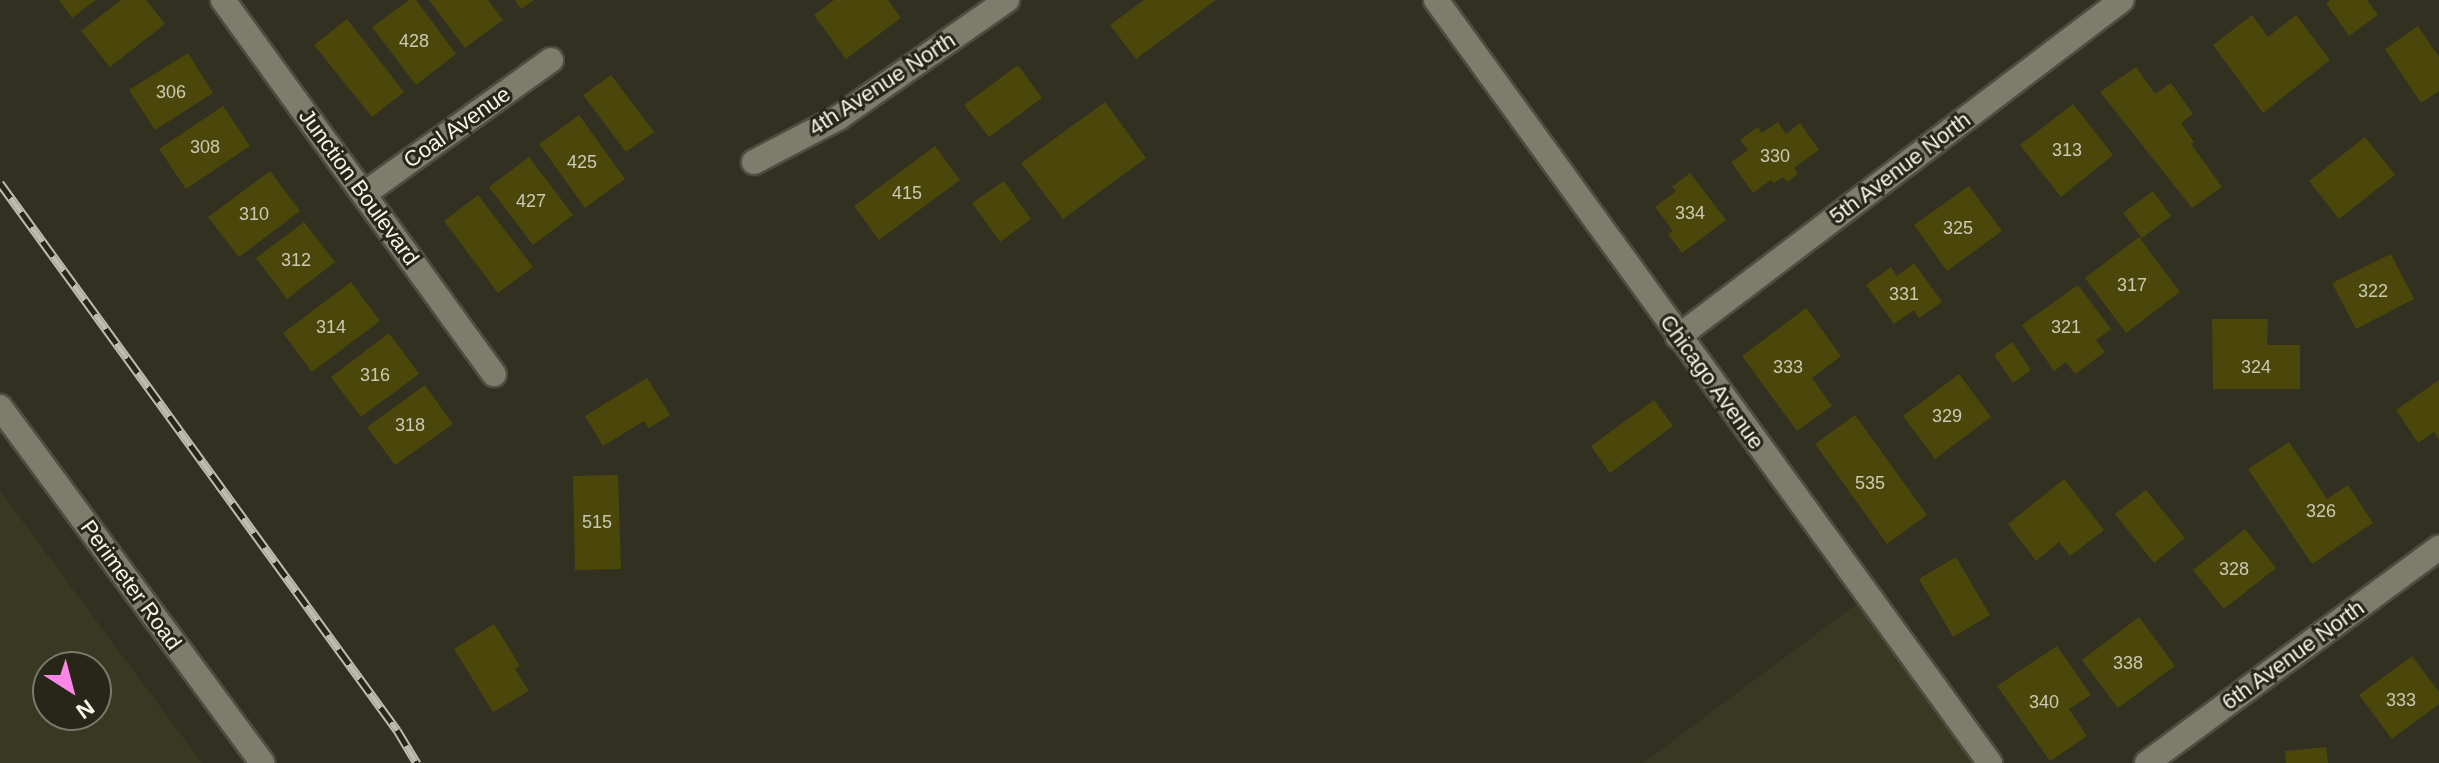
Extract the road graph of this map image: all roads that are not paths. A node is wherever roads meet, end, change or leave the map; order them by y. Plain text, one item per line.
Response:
1 (223, 0) edge
2 (1007, 0) edge
3 (1436, 0) edge
4 (2122, 0) edge
5 (551, 60) dead end
6 (754, 162) dead end
7 (364, 194) junction
8 (1678, 337) junction
9 (494, 374) dead end
10 (0, 407) edge
11 (2439, 548) edge
12 (262, 763) edge
13 (1990, 763) edge
14 (2147, 763) edge

1 - 7 street, Junction Boulevard
2 - 6 street, 4th Avenue North
3 - 8 street, Chicago Avenue
4 - 8 street, 5th Avenue North
5 - 7 street, Coal Avenue
7 - 9 street, Junction Boulevard
8 - 13 street, Chicago Avenue
10 - 12 street, Perimeter Road
11 - 14 street, 6th Avenue North

